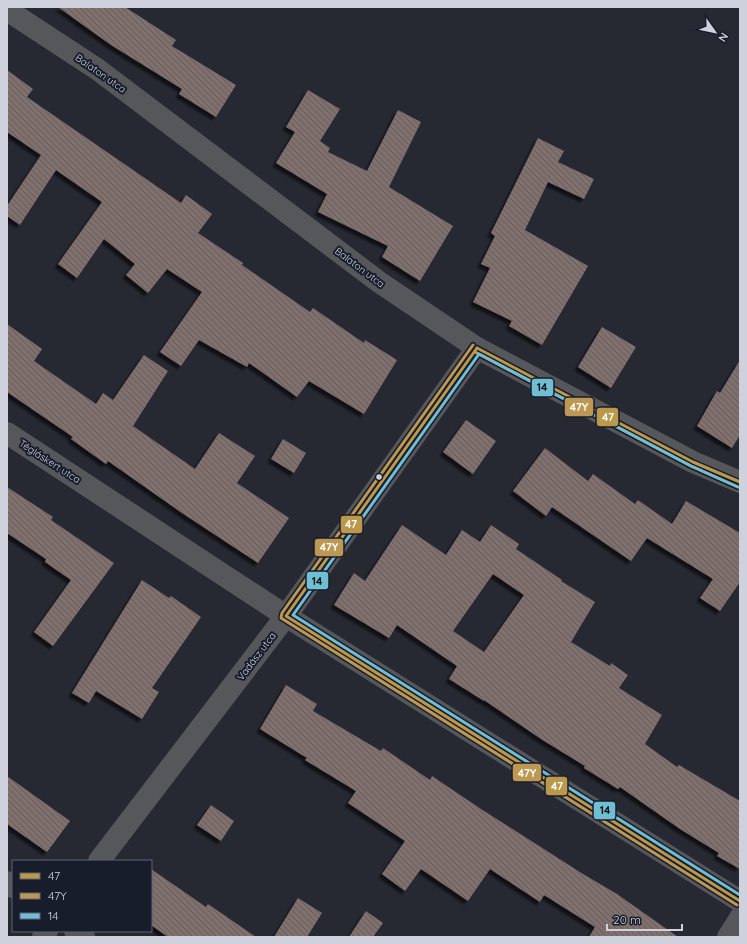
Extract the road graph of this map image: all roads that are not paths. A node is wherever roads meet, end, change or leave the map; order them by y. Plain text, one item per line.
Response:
1 (7, 10) edge
2 (477, 348) junction
3 (7, 433) edge
4 (740, 482) edge
5 (286, 616) junction
6 (100, 860) edge
7 (740, 901) edge
8 (740, 918) edge
9 (728, 937) edge

1 - 2 street, Balaton utca
2 - 4 street, Balaton utca
2 - 5 street, Vadász utca
3 - 5 street, Tégláskert utca
5 - 6 street, Vadász utca
5 - 7 street, Tégláskert utca
8 - 9 street

